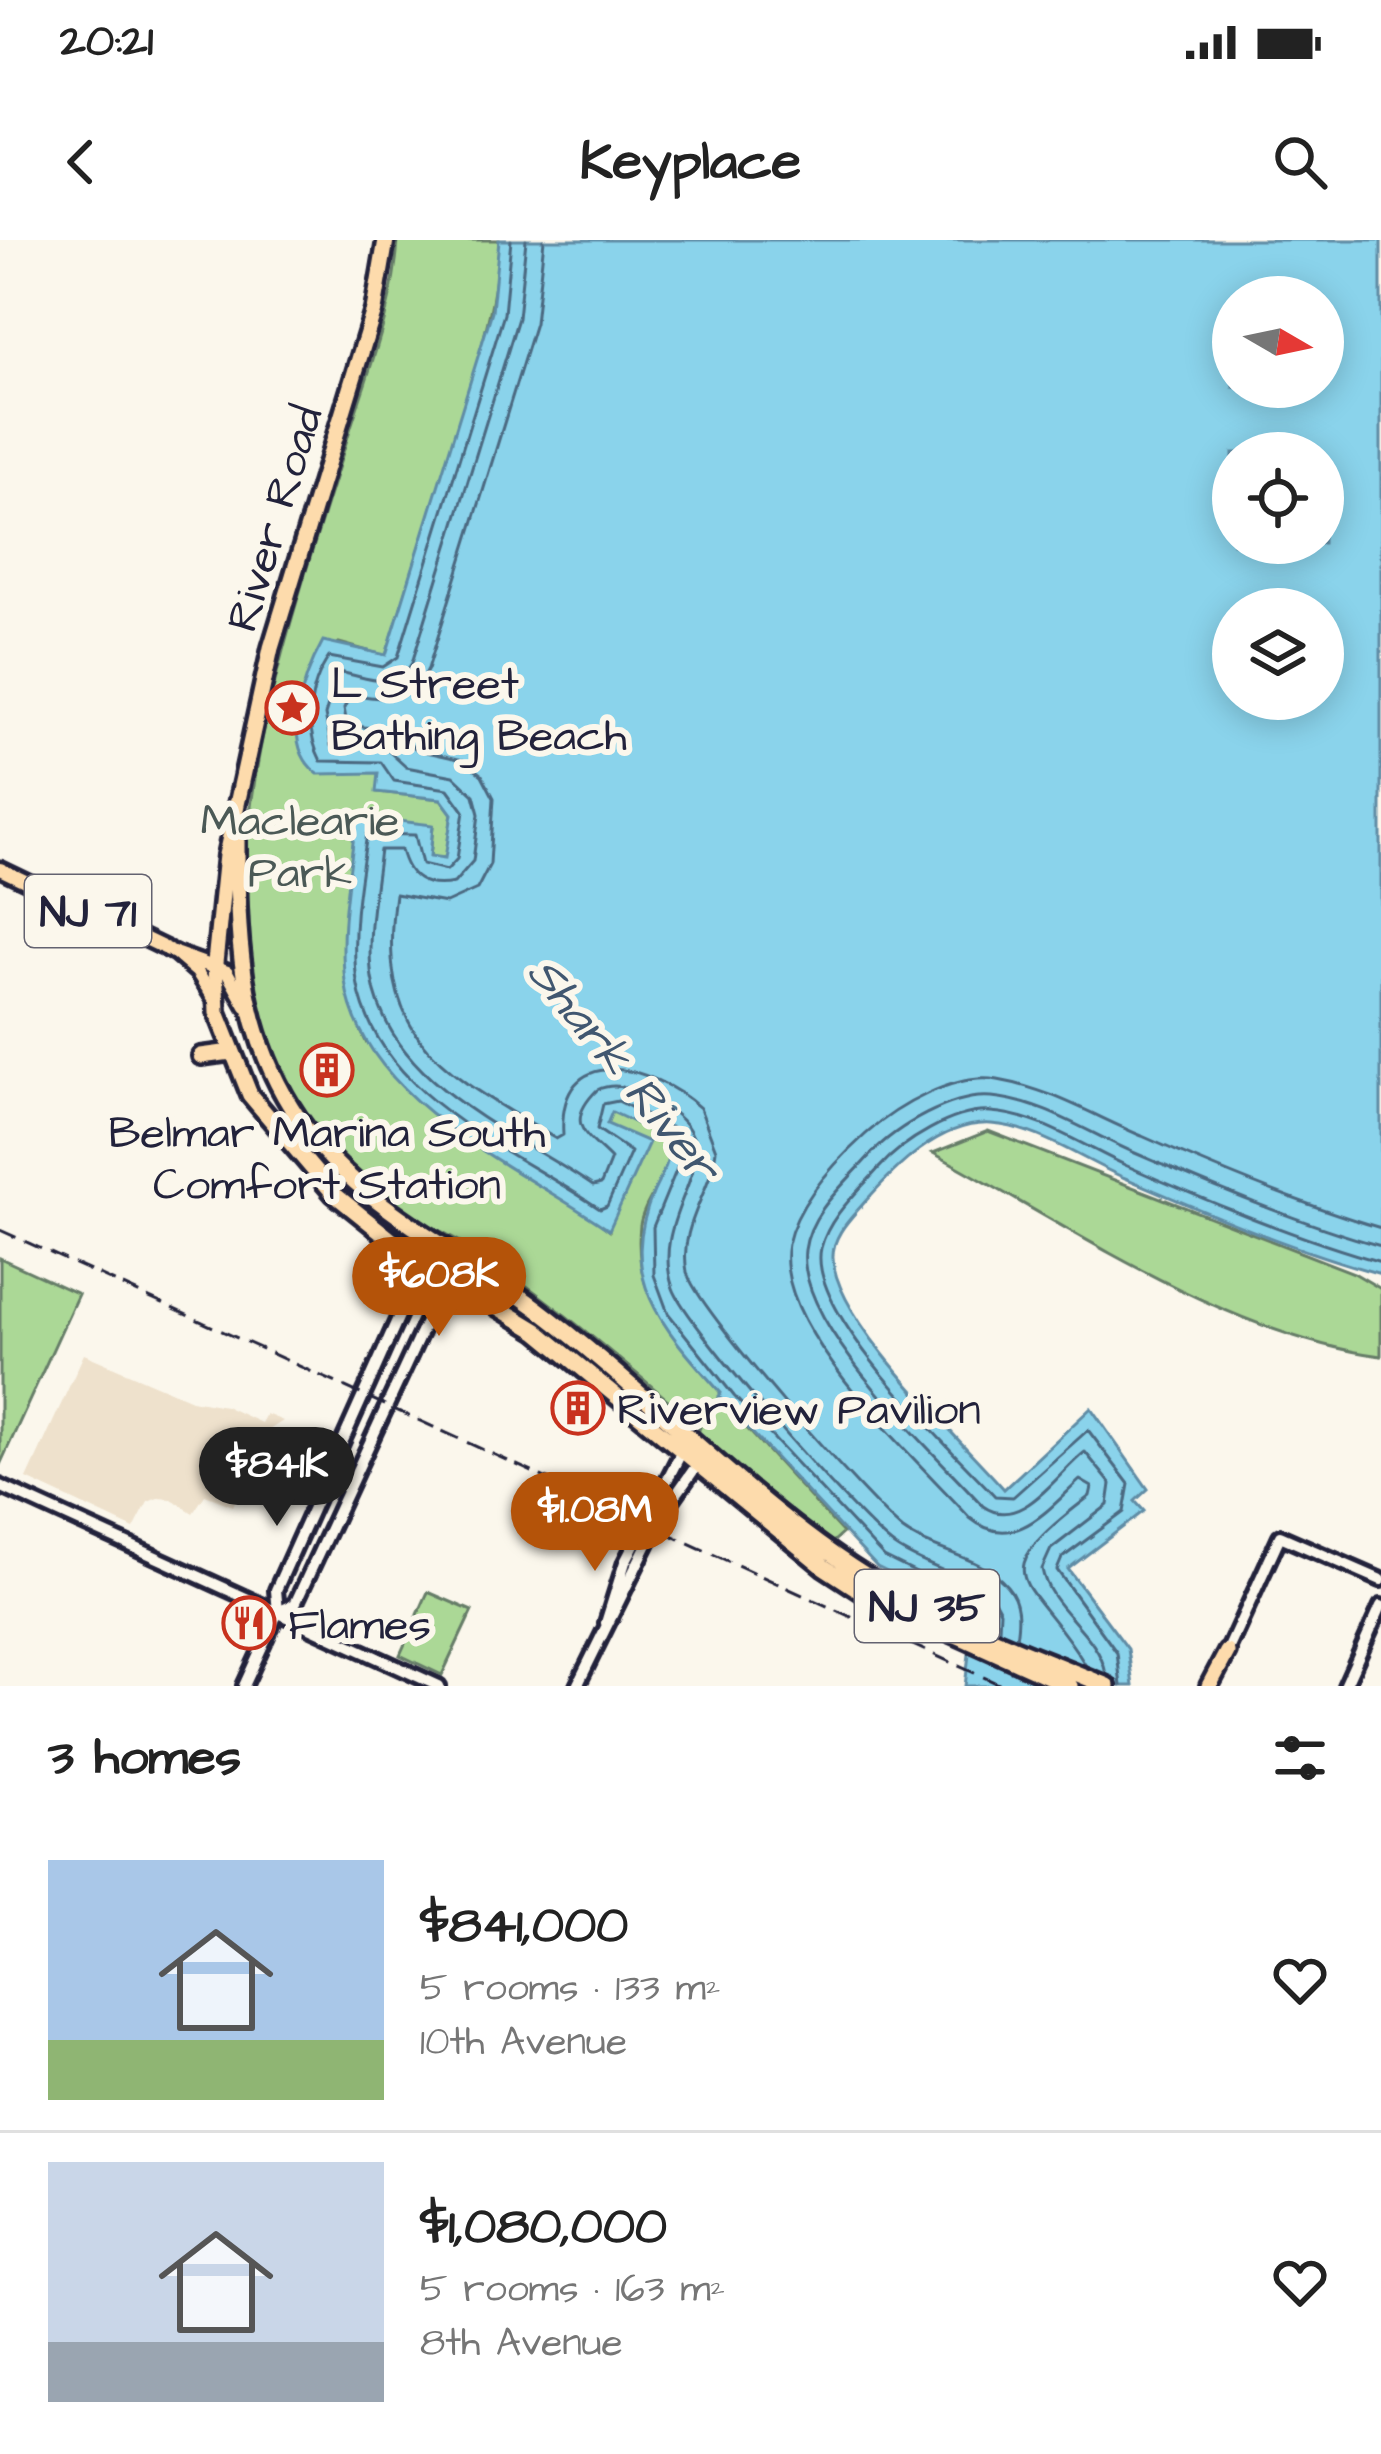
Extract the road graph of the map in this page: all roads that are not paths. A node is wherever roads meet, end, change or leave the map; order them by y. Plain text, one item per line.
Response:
1 (386, 240) edge
2 (237, 818) junction
3 (0, 869) edge
4 (175, 953) junction
5 (214, 963) junction
6 (215, 1001) junction
7 (247, 1007) junction
8 (231, 1052) junction
9 (201, 1056) dead end
10 (433, 1240) junction
11 (457, 1255) junction
12 (424, 1261) junction
13 (446, 1273) junction
14 (693, 1437) junction
15 (681, 1451) junction
16 (702, 1457) junction
17 (0, 1486) edge
18 (759, 1504) junction
19 (1381, 1580) edge
20 (1381, 1606) edge
21 (278, 1612) junction
22 (605, 1626) junction
23 (1227, 1652) joint
24 (244, 1686) edge
25 (440, 1686) edge
26 (577, 1686) edge
27 (1070, 1686) edge
28 (1107, 1686) edge
29 (1209, 1686) edge
30 (1345, 1686) edge

1 - 2 highway, River Road / NJ 35
2 - 5 highway, River Road / NJ 35
2 - 7 highway, River Road / NJ 35
3 - 4 main road, NJ 71
4 - 5 main road, NJ 71
4 - 6 main road, NJ 71
5 - 6 highway, River Road / NJ 35
5 - 7 main road, NJ 71
6 - 8 highway, River Road / NJ 35
7 - 10 highway, River Road / NJ 35
8 - 9 highway
8 - 12 highway, River Road / NJ 35
10 - 11 highway, River Road / NJ 35
10 - 12 street
11 - 13 street
11 - 14 highway, River Road / NJ 35
12 - 13 highway, River Road / NJ 35
12 - 21 street
13 - 15 highway, River Road / NJ 35
13 - 21 street
14 - 15 street
14 - 16 highway, River Road / NJ 35
15 - 16 highway, River Road / NJ 35
15 - 22 street
16 - 18 highway, River Road / NJ 35
16 - 22 street
17 - 21 street
18 - 27 highway, NJ 35
18 - 28 highway, River Road / NJ 35
19 - 23 street
20 - 30 street
21 - 24 street
21 - 25 street
22 - 26 street
23 - 29 highway

